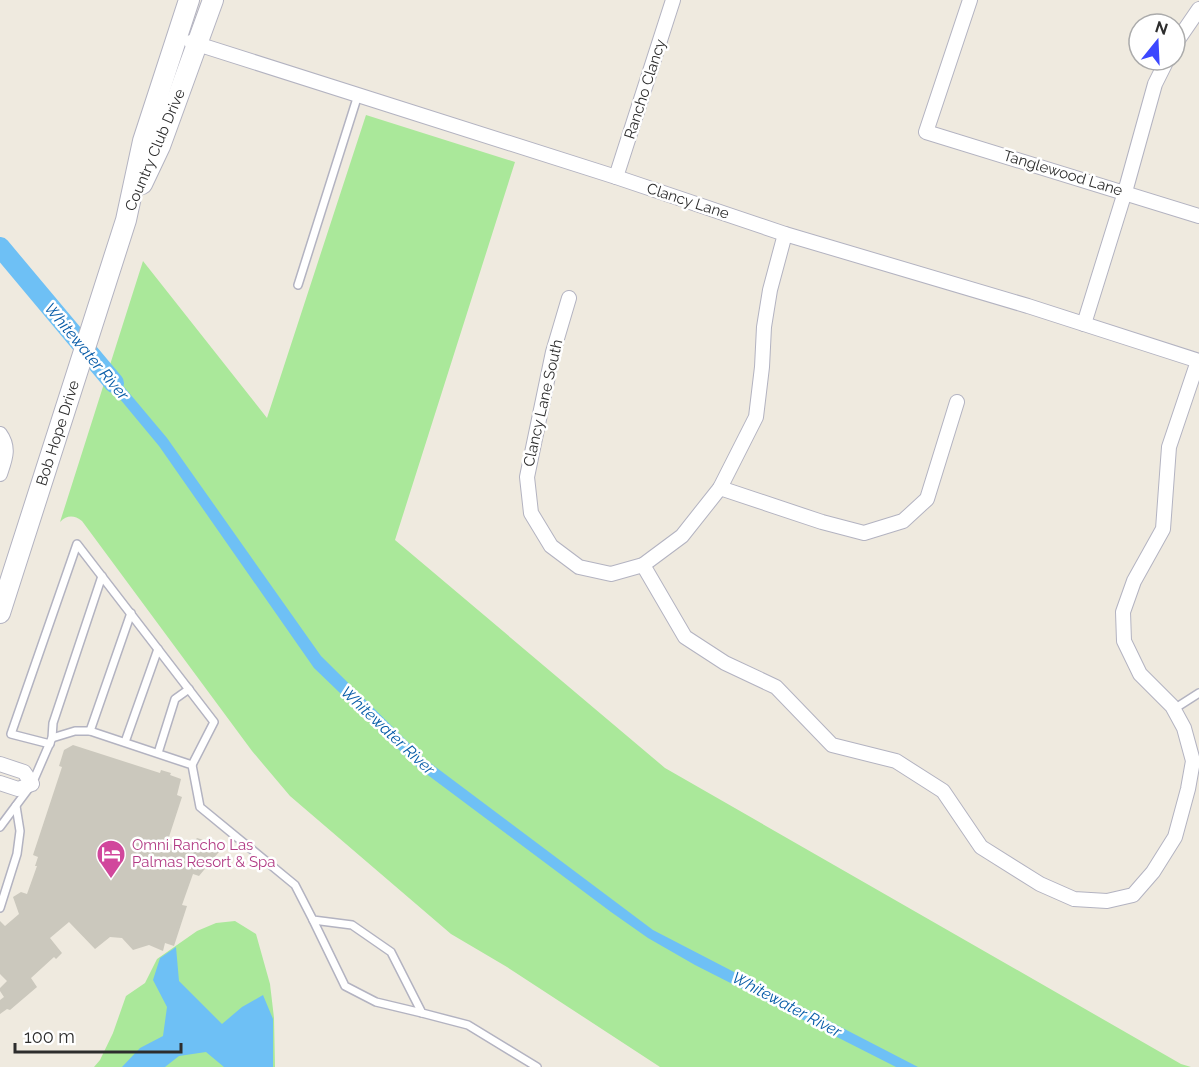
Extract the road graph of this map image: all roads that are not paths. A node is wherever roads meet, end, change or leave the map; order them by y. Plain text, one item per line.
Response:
1 (189, 0) edge
2 (213, 0) edge
3 (673, 0) edge
4 (970, 0) edge
5 (1199, 9) edge
6 (1187, 26) edge
7 (177, 37) junction
8 (198, 44) junction
9 (1161, 72) edge
10 (358, 95) junction
11 (616, 177) junction
12 (1125, 192) junction
13 (1199, 216) edge
14 (126, 220) junction
15 (785, 234) junction
16 (298, 285) dead end
17 (569, 298) dead end
18 (1084, 324) junction
19 (1198, 361) edge
20 (957, 402) dead end
21 (0, 434) edge
22 (0, 474) edge
23 (720, 488) junction
24 (643, 565) junction
25 (102, 576) junction
26 (0, 613) edge
27 (130, 614) junction
28 (158, 649) junction
29 (189, 689) junction
30 (1199, 693) edge
31 (1174, 710) junction
32 (90, 731) junction
33 (51, 741) junction
34 (125, 742) junction
35 (158, 753) junction
36 (0, 764) edge
37 (192, 765) junction
38 (0, 783) edge
39 (32, 784) junction
40 (16, 806) junction
41 (0, 827) edge
42 (0, 908) edge
43 (313, 920) junction
44 (422, 1013) junction
45 (537, 1067) edge

1 - 7 main road, Country Club Drive
2 - 8 main road, Country Club Drive
3 - 11 street, Rancho Clancy
4 - 12 street, Tanglewood Lane
5 - 6 street
7 - 8 street, Clancy Lane
7 - 14 main road, Country Club Drive
8 - 10 street, Clancy Lane
8 - 14 main road, Country Club Drive
9 - 12 street
10 - 11 street, Clancy Lane
10 - 16 lane
11 - 15 street, Clancy Lane
12 - 13 street, Tanglewood Lane
12 - 18 street
14 - 26 main road, Bob Hope Drive
15 - 18 street, Clancy Lane
15 - 23 street, Clancy Lane South
17 - 24 street, Clancy Lane South
18 - 19 street, Clancy Lane
19 - 31 street
20 - 23 street
21 - 22 street
23 - 24 street, Clancy Lane South
24 - 31 street
25 - 27 lane
25 - 33 lane
25 - 33 lane
27 - 28 lane
27 - 32 lane
28 - 29 lane
28 - 34 lane
29 - 35 lane
29 - 37 lane
30 - 31 lane
32 - 33 lane
32 - 34 lane
33 - 39 lane
34 - 35 lane
35 - 37 lane
36 - 39 street
37 - 43 lane
38 - 39 street
39 - 40 lane
40 - 41 lane
40 - 42 lane
43 - 44 lane
43 - 44 lane
44 - 45 lane

